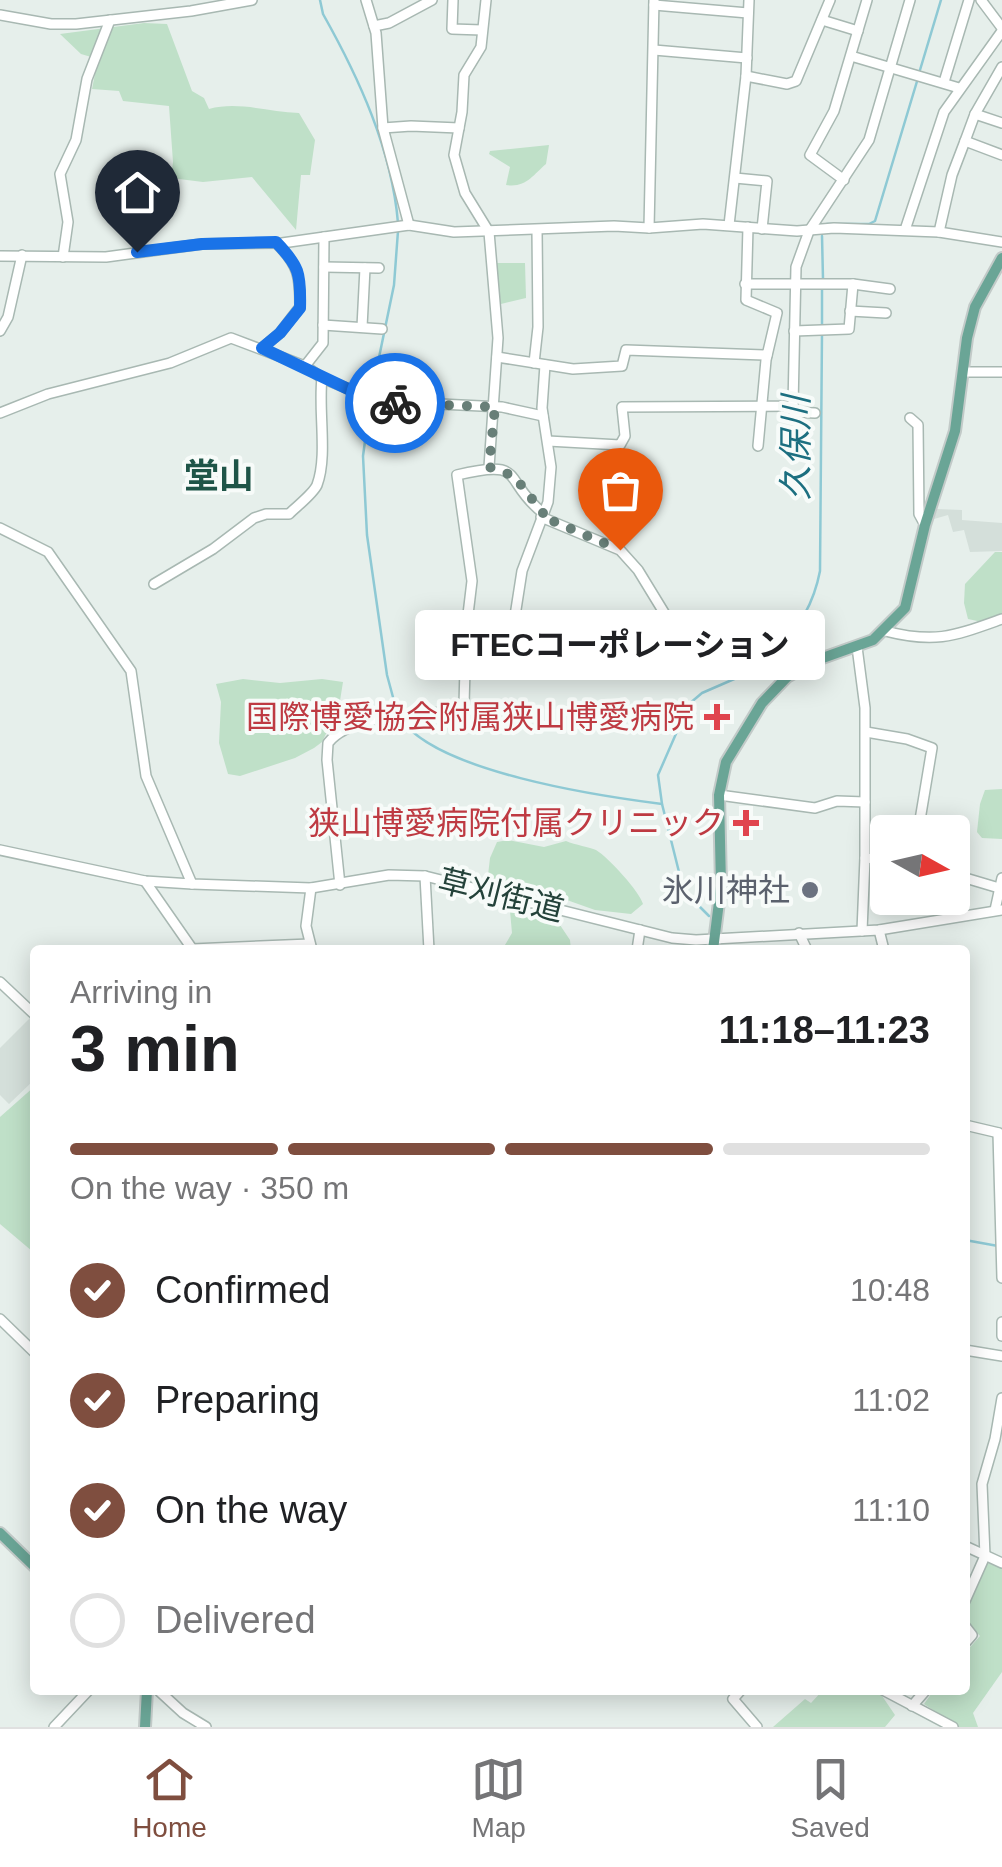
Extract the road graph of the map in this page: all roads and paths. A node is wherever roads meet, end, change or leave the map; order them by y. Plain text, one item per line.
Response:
1 (252, 0) edge
2 (366, 0) edge
3 (432, 0) edge
4 (453, 0) edge
5 (486, 0) edge
6 (749, 0) edge
7 (830, 0) edge
8 (867, 0) edge
9 (910, 0) edge
10 (969, 0) edge
11 (981, 0) edge
12 (654, 2) edge
13 (748, 13) junction
14 (0, 15) edge
15 (110, 20) junction
16 (822, 20) junction
17 (374, 26) junction
18 (482, 30) junction
19 (1002, 30) edge
20 (858, 31) junction
21 (654, 50) junction
22 (851, 56) junction
23 (747, 58) junction
24 (890, 68) junction
25 (1002, 68) edge
26 (746, 76) junction
27 (944, 82) junction
28 (959, 88) junction
29 (975, 114) junction
30 (1002, 123) edge
31 (383, 128) junction
32 (460, 128) junction
33 (965, 141) junction
34 (1002, 155) edge
35 (735, 178) junction
36 (844, 180) junction
37 (729, 225) junction
38 (404, 226) junction
39 (748, 227) junction
40 (649, 228) junction
41 (762, 228) junction
42 (537, 230) junction
43 (809, 230) junction
44 (905, 230) junction
45 (489, 232) junction
46 (939, 232) junction
47 (324, 237) junction
48 (276, 242) junction
49 (1002, 242) edge
50 (22, 255) junction
51 (0, 256) edge
52 (63, 256) junction
53 (1002, 258) edge
54 (324, 266) junction
55 (365, 268) junction
56 (379, 268) dead end
57 (745, 284) junction
58 (794, 284) junction
59 (853, 284) junction
60 (890, 289) dead end
61 (850, 311) junction
62 (886, 314) dead end
63 (323, 326) junction
64 (362, 327) junction
65 (382, 329) dead end
66 (0, 330) edge
67 (794, 331) junction
68 (262, 348) junction
69 (767, 354) junction
70 (496, 357) junction
71 (540, 364) junction
72 (306, 366) junction
73 (963, 372) junction
74 (1002, 372) edge
75 (322, 378) junction
76 (760, 406) junction
77 (794, 406) junction
78 (495, 407) junction
79 (815, 412) dead end
80 (0, 414) edge
81 (543, 416) junction
82 (910, 418) dead end
83 (548, 441) junction
84 (758, 446) dead end
85 (489, 467) junction
86 (542, 515) junction
87 (925, 526) junction
88 (0, 528) edge
89 (154, 584) dead end
90 (1002, 619) edge
91 (466, 631) junction
92 (886, 631) junction
93 (512, 635) junction
94 (682, 642) junction
95 (858, 647) junction
96 (797, 670) junction
97 (866, 732) junction
98 (719, 795) junction
99 (865, 802) junction
100 (921, 815) edge
101 (0, 850) edge
102 (865, 858) junction
103 (870, 858) edge
104 (425, 876) junction
105 (970, 877) edge
106 (144, 881) junction
107 (1001, 883) edge
108 (192, 884) junction
109 (340, 885) junction
110 (311, 888) junction
111 (998, 910) edge
112 (640, 930) junction
113 (862, 930) junction
114 (879, 930) junction
115 (799, 933) junction
116 (672, 938) junction
117 (714, 944) edge
118 (189, 945) edge
119 (311, 945) edge
120 (428, 945) edge
121 (638, 945) edge
122 (671, 945) edge
123 (805, 945) edge
124 (883, 945) edge
125 (0, 982) edge
126 (30, 1010) edge
127 (970, 1126) edge
128 (1000, 1133) edge
129 (1002, 1278) edge
130 (0, 1319) edge
131 (1002, 1322) edge
132 (1002, 1336) edge
133 (30, 1349) edge
134 (970, 1351) edge
135 (1002, 1356) edge
136 (1002, 1398) edge
137 (0, 1533) edge
138 (970, 1548) edge
139 (985, 1556) junction
140 (30, 1562) edge
141 (1002, 1563) edge
142 (970, 1590) edge
143 (83, 1695) edge
144 (147, 1695) edge
145 (163, 1695) edge
146 (729, 1695) edge
147 (737, 1695) edge
148 (892, 1695) edge
149 (922, 1695) edge
150 (733, 1699) junction
151 (912, 1706) junction
152 (54, 1727) edge
153 (145, 1727) edge
154 (206, 1727) edge
155 (758, 1727) edge
156 (953, 1727) edge

1 - 15 street
2 - 17 street
3 - 17 street
4 - 18 street
5 - 18 street
6 - 13 street
7 - 16 street
8 - 20 street
9 - 24 street
10 - 27 street
11 - 19 street
12 - 13 street
12 - 21 street
13 - 23 street
14 - 15 street
15 - 52 street
16 - 20 street
16 - 26 street
17 - 31 street
18 - 32 street
19 - 28 street
20 - 22 street
21 - 23 street
21 - 40 street
22 - 24 street
22 - 36 street
23 - 26 street
24 - 27 street
24 - 36 street
25 - 29 street
26 - 35 street
27 - 28 street
28 - 44 street
29 - 30 street
29 - 33 street
31 - 32 street
31 - 38 street
32 - 45 street
33 - 34 street
33 - 46 street
35 - 37 street
35 - 41 street
36 - 43 street
37 - 39 street
37 - 40 street
38 - 45 street
38 - 47 street
39 - 41 street
39 - 57 street
40 - 42 street
41 - 43 street
42 - 45 street
42 - 71 street
43 - 44 street
43 - 58 street
44 - 46 street
45 - 70 street
46 - 49 street
47 - 48 street
47 - 54 street
48 - 52 street
48 - 68 street
50 - 51 street
50 - 52 street
50 - 66 street
53 - 73 main road
54 - 55 street
54 - 63 street
55 - 56 street
55 - 64 street
57 - 58 street
57 - 69 street
58 - 59 street
58 - 67 street
59 - 60 street
59 - 61 street
61 - 62 street
61 - 67 street
63 - 64 street
63 - 72 street
64 - 65 street
67 - 77 street
68 - 72 street
68 - 80 street
69 - 71 street
69 - 76 street
70 - 71 street
70 - 78 street
71 - 81 street
72 - 75 street
73 - 74 street
73 - 87 main road
75 - 78 street
75 - 89 street
76 - 77 street
76 - 83 street
76 - 84 street
77 - 79 street
78 - 81 street
78 - 85 street
81 - 83 street
82 - 87 street
83 - 86 street
85 - 86 street
85 - 91 street
86 - 93 street
86 - 94 street
87 - 92 main road
88 - 108 street
90 - 92 street
91 - 93 street
91 - 109 street
92 - 95 main road
93 - 94 street
94 - 96 street
95 - 96 main road
95 - 97 street
96 - 98 main road
97 - 99 street
97 - 100 street
98 - 99 street
98 - 117 main road
99 - 102 street
101 - 106 street, 草刈街道
102 - 103 street
102 - 113 street
104 - 109 street, 草刈街道
104 - 112 street, 草刈街道
104 - 120 street
105 - 107 street
106 - 108 street, 草刈街道
106 - 118 street
107 - 111 street
108 - 110 street, 草刈街道
109 - 110 street, 草刈街道
110 - 119 street
111 - 114 street, 草刈街道
112 - 116 street, 草刈街道
112 - 121 street
113 - 114 street, 草刈街道
113 - 115 street, 草刈街道
114 - 124 street
115 - 117 street, 草刈街道
115 - 123 street
116 - 117 street, 草刈街道
116 - 122 street
125 - 126 street
127 - 128 street
128 - 129 street
130 - 133 street
131 - 132 street
134 - 135 street
136 - 139 street
137 - 140 main road
138 - 139 street
139 - 141 street
139 - 142 street
143 - 152 street
144 - 153 main road
145 - 154 street
146 - 150 street
147 - 150 street
148 - 151 street
149 - 151 street
150 - 155 street
151 - 156 street

